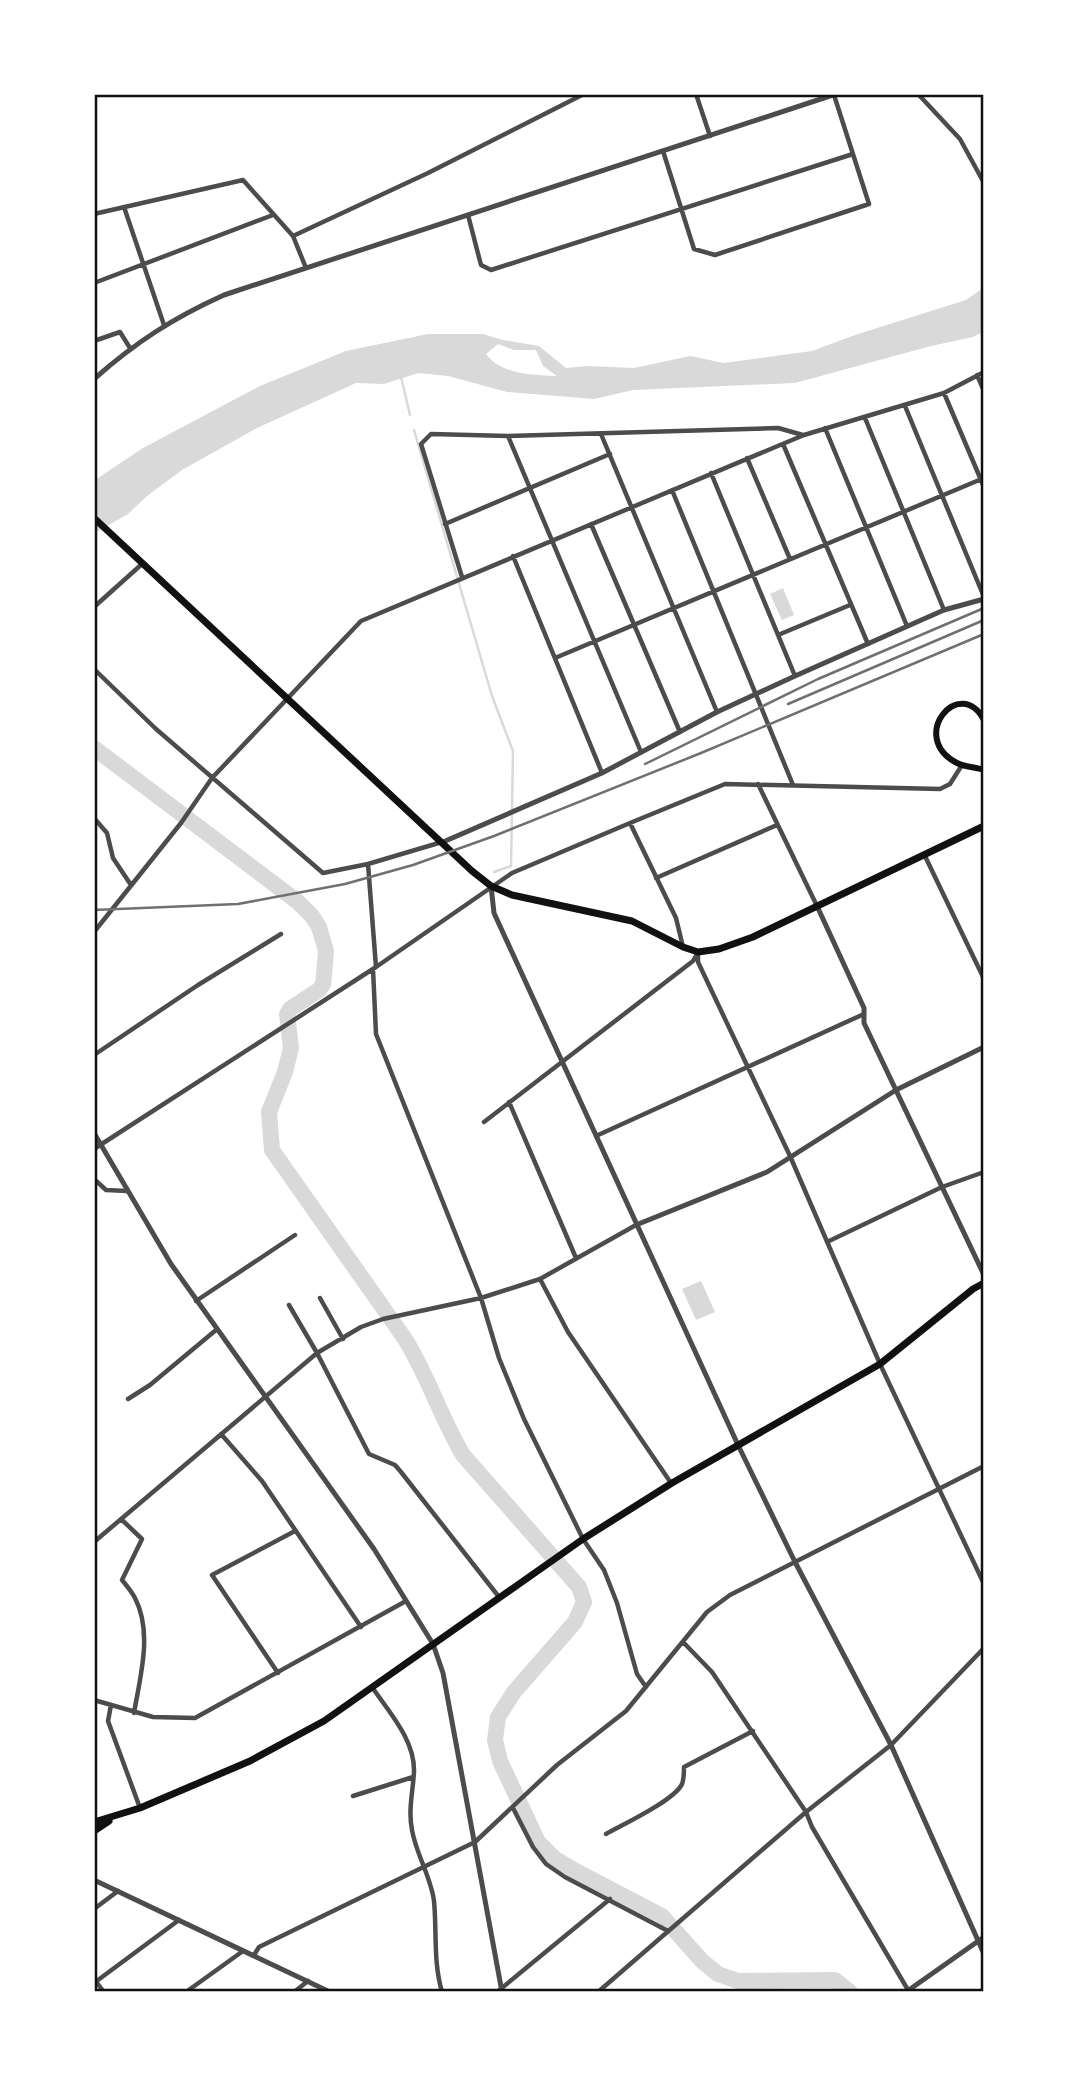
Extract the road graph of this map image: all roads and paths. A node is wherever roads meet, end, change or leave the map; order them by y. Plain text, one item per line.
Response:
1 (584, 94) edge
2 (696, 94) edge
3 (918, 94) edge
4 (835, 95) edge
5 (710, 136) junction
6 (663, 151) junction
7 (853, 154) junction
8 (984, 183) edge
9 (124, 207) junction
10 (681, 208) junction
11 (94, 214) edge
12 (273, 215) junction
13 (468, 215) junction
14 (293, 236) junction
15 (144, 265) junction
16 (306, 268) junction
17 (94, 283) edge
18 (164, 325) junction
19 (94, 341) edge
20 (130, 348) junction
21 (984, 372) edge
22 (977, 375) junction
23 (94, 379) edge
24 (984, 391) edge
25 (944, 393) junction
26 (905, 406) junction
27 (865, 418) junction
28 (825, 428) junction
29 (601, 434) junction
30 (804, 435) junction
31 (508, 436) junction
32 (783, 444) junction
33 (610, 454) junction
34 (747, 458) junction
35 (711, 474) junction
36 (982, 479) edge
37 (984, 487) edge
38 (531, 489) junction
39 (672, 490) junction
40 (942, 495) junction
41 (631, 507) junction
42 (905, 512) junction
43 (94, 518) edge
44 (445, 524) junction
45 (591, 524) junction
46 (867, 527) junction
47 (551, 540) junction
48 (826, 544) junction
49 (513, 556) junction
50 (790, 559) junction
51 (140, 561) junction
52 (752, 575) junction
53 (461, 578) junction
54 (713, 591) junction
55 (984, 598) edge
56 (850, 605) junction
57 (94, 607) edge
58 (674, 608) junction
59 (944, 610) junction
60 (635, 624) junction
61 (907, 626) junction
62 (778, 635) junction
63 (596, 640) junction
64 (868, 644) junction
65 (555, 658) junction
66 (94, 669) edge
67 (795, 676) junction
68 (757, 694) junction
69 (287, 696) junction
70 (717, 712) junction
71 (984, 720) edge
72 (680, 733) junction
73 (642, 753) junction
74 (962, 765) junction
75 (984, 770) edge
76 (602, 773) junction
77 (212, 778) junction
78 (758, 784) junction
79 (793, 785) junction
80 (94, 818) edge
81 (630, 822) junction
82 (777, 825) junction
83 (984, 826) edge
84 (443, 842) junction
85 (923, 854) junction
86 (368, 864) junction
87 (656, 878) junction
88 (131, 885) junction
89 (491, 886) junction
90 (817, 906) junction
91 (94, 932) edge
92 (281, 934) dead end
93 (683, 947) junction
94 (698, 952) junction
95 (375, 968) junction
96 (984, 979) edge
97 (864, 1014) junction
98 (984, 1047) edge
99 (94, 1055) edge
100 (562, 1061) junction
101 (746, 1066) junction
102 (896, 1090) junction
103 (509, 1102) junction
104 (484, 1122) dead end
105 (94, 1133) edge
106 (596, 1136) junction
107 (101, 1144) junction
108 (94, 1149) edge
109 (790, 1156) junction
110 (984, 1171) edge
111 (94, 1179) edge
112 (942, 1187) junction
113 (127, 1191) junction
114 (636, 1225) junction
115 (295, 1235) dead end
116 (827, 1242) junction
117 (576, 1258) junction
118 (984, 1275) edge
119 (540, 1279) junction
120 (984, 1283) edge
121 (320, 1298) dead end
122 (481, 1298) junction
123 (196, 1301) junction
124 (289, 1305) dead end
125 (216, 1330) junction
126 (343, 1339) junction
127 (317, 1353) junction
128 (880, 1364) junction
129 (264, 1398) junction
130 (128, 1399) dead end
131 (221, 1434) junction
132 (738, 1445) junction
133 (984, 1466) edge
134 (672, 1483) junction
135 (939, 1488) junction
136 (121, 1519) junction
137 (295, 1531) junction
138 (583, 1538) junction
139 (94, 1542) edge
140 (795, 1562) junction
141 (984, 1584) edge
142 (499, 1598) junction
143 (406, 1601) junction
144 (361, 1627) junction
145 (682, 1642) junction
146 (433, 1644) junction
147 (984, 1648) edge
148 (278, 1673) junction
149 (372, 1687) junction
150 (646, 1687) junction
151 (94, 1700) edge
152 (111, 1705) junction
153 (134, 1713) junction
154 (753, 1731) junction
155 (891, 1745) junction
156 (413, 1777) junction
157 (352, 1796) dead end
158 (514, 1807) junction
159 (140, 1808) junction
160 (806, 1812) junction
161 (116, 1816) junction
162 (94, 1822) edge
163 (94, 1831) edge
164 (606, 1834) dead end
165 (475, 1842) junction
166 (424, 1866) junction
167 (94, 1880) edge
168 (119, 1891) junction
169 (610, 1899) junction
170 (94, 1909) edge
171 (179, 1920) junction
172 (667, 1930) junction
173 (980, 1938) edge
174 (243, 1951) junction
175 (984, 1954) edge
176 (254, 1955) junction
177 (95, 1981) edge
178 (309, 1981) junction
179 (500, 1990) edge
180 (907, 1991) edge
181 (104, 1992) edge
182 (186, 1992) edge
183 (294, 1992) edge
184 (330, 1992) edge
185 (442, 1992) edge
186 (598, 1992) edge

1 - 14 street
2 - 5 street
3 - 8 street
4 - 5 street
4 - 7 street
5 - 6 street
6 - 10 street
6 - 13 street
7 - 10 street
7 - 10 street
9 - 11 street
9 - 12 street
9 - 15 street
10 - 13 street
12 - 14 street
12 - 15 street
13 - 16 street
14 - 16 street
15 - 17 street
15 - 18 street
16 - 18 street
18 - 20 street
19 - 20 street
20 - 23 street
21 - 22 street
22 - 24 street
22 - 25 street
25 - 26 street
25 - 36 street
26 - 27 street
26 - 40 street
27 - 28 street
27 - 42 street
28 - 30 street
28 - 46 street
29 - 30 street
29 - 31 street
29 - 33 street
30 - 32 street
31 - 38 street
31 - 44 street
32 - 34 street
32 - 48 street
33 - 38 street
33 - 41 street
34 - 35 street
34 - 50 street
35 - 39 street
35 - 52 street
36 - 37 street
36 - 40 street
38 - 44 street
38 - 47 street
39 - 41 street
39 - 54 street
40 - 42 street
40 - 55 street
41 - 45 street
41 - 58 street
42 - 46 street
42 - 59 street
43 - 51 main road
44 - 53 street
45 - 47 street
45 - 60 street
46 - 48 street
46 - 61 street
47 - 49 street
47 - 63 street
48 - 50 street
48 - 56 street
49 - 53 street
49 - 65 street
50 - 52 street
51 - 57 street
51 - 69 main road
52 - 54 street
52 - 62 street
53 - 69 street
54 - 58 street
54 - 68 street
55 - 59 street
56 - 62 street
56 - 64 street
58 - 60 street
58 - 70 street
59 - 61 street
60 - 63 street
60 - 72 street
61 - 64 street
62 - 67 street
63 - 65 street
63 - 73 street
64 - 67 street
65 - 76 street
66 - 77 street
67 - 68 street
68 - 70 street
68 - 79 street
69 - 77 street
69 - 84 main road
70 - 72 street
71 - 74 main road
72 - 73 street
73 - 76 street
74 - 75 main road
74 - 79 street
76 - 84 street
77 - 86 street
77 - 88 street
78 - 79 street
78 - 81 street
78 - 82 street
80 - 88 street
81 - 87 street
81 - 89 street
82 - 87 street
82 - 90 street
83 - 85 main road
84 - 86 street
84 - 89 main road
85 - 90 main road
85 - 96 street
86 - 95 street
87 - 93 street
88 - 91 street
89 - 93 main road
89 - 95 street
89 - 100 street
90 - 94 main road
90 - 97 street
92 - 99 street
93 - 94 main road
94 - 100 street
94 - 101 street
95 - 107 street
95 - 122 street
97 - 101 street
97 - 102 street
98 - 102 street
100 - 103 street
100 - 106 street
101 - 106 street
101 - 109 street
102 - 109 street
102 - 112 street
103 - 104 street
103 - 117 street
105 - 107 street
106 - 114 street
107 - 108 street
107 - 113 street
109 - 114 street
109 - 116 street
110 - 112 street
111 - 113 street
112 - 116 street
112 - 118 street
113 - 123 street
114 - 117 street
114 - 132 street
115 - 123 street
116 - 128 street
117 - 119 street
119 - 122 street
119 - 134 street
120 - 128 main road
121 - 126 street
122 - 126 street
122 - 138 street
123 - 125 street
124 - 127 street
125 - 129 street
125 - 130 street
126 - 127 street
127 - 129 street
127 - 142 street
128 - 132 main road
128 - 135 street
129 - 131 street
129 - 143 street
131 - 136 street
131 - 137 street
132 - 134 main road
132 - 140 street
133 - 135 street
134 - 138 main road
135 - 140 street
135 - 141 street
136 - 139 street
136 - 153 street
137 - 144 street
137 - 148 street
138 - 142 main road
138 - 150 street
140 - 145 street
140 - 155 street
142 - 146 main road
143 - 144 street
143 - 146 street
144 - 148 street
145 - 150 street
145 - 154 street
146 - 149 main road
146 - 165 street
147 - 155 street
148 - 153 street
149 - 156 street
149 - 159 main road
150 - 158 street
151 - 152 street
152 - 153 street
152 - 159 street
154 - 160 street
154 - 164 street
155 - 160 street
155 - 173 street
156 - 157 street
156 - 166 street
158 - 165 street
158 - 169 street
159 - 161 main road
160 - 172 street
160 - 180 street
161 - 162 main road
161 - 163 main road
165 - 166 street
165 - 179 street
166 - 176 street
166 - 185 street
167 - 168 street
168 - 170 street
168 - 171 street
169 - 172 street
169 - 179 street
171 - 174 street
171 - 177 street
172 - 186 street
173 - 175 street
173 - 180 street
174 - 176 street
174 - 182 street
176 - 178 street
177 - 181 street
178 - 183 street
178 - 184 street

